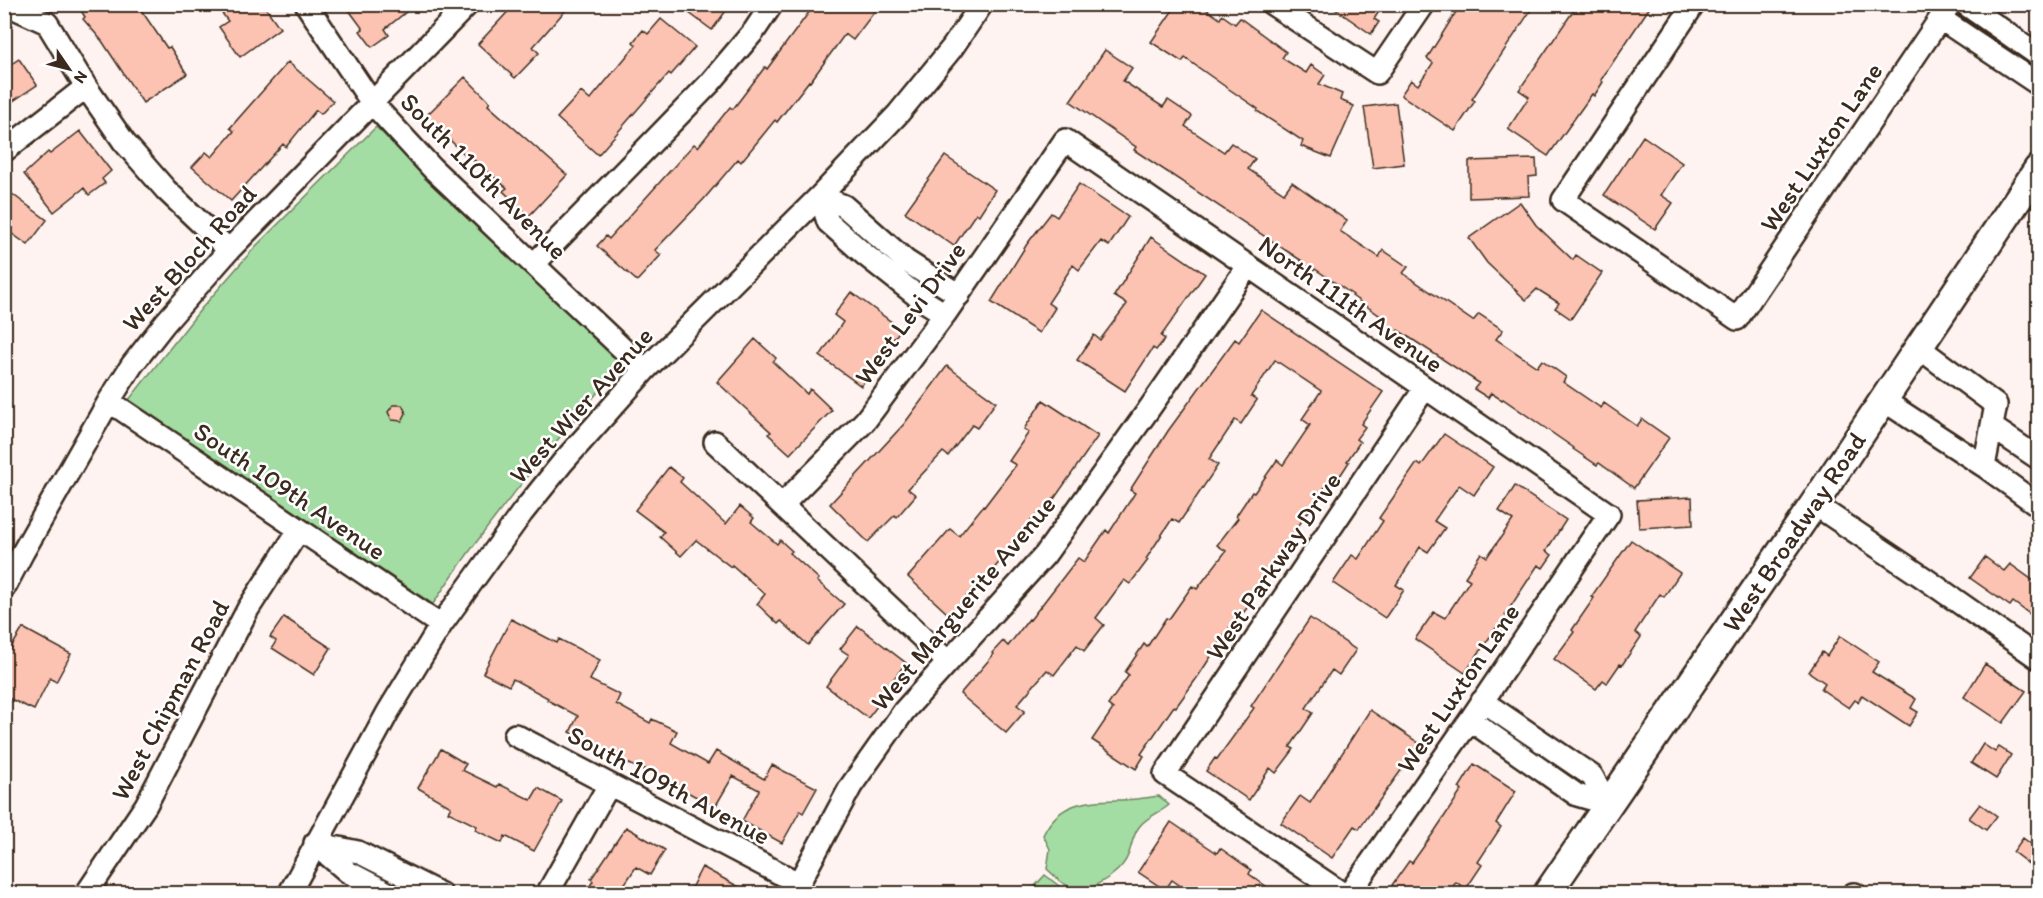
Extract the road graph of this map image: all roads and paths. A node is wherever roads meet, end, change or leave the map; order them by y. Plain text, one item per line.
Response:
1 (306, 4) edge
2 (468, 4) edge
3 (772, 4) edge
4 (982, 4) edge
5 (1272, 4) edge
6 (1424, 4) edge
7 (1694, 4) edge
8 (1965, 4) edge
9 (10, 6) edge
10 (1945, 12) edge
11 (2038, 55) edge
12 (2038, 84) edge
13 (86, 87) junction
14 (372, 103) junction
15 (1065, 140) joint
16 (4, 152) edge
17 (2038, 169) edge
18 (820, 196) junction
19 (229, 249) junction
20 (534, 264) junction
21 (1248, 266) junction
22 (959, 295) junction
23 (945, 314) junction
24 (1918, 347) junction
25 (645, 370) junction
26 (1425, 388) junction
27 (1883, 400) junction
28 (109, 401) junction
29 (1992, 427) junction
30 (715, 442) dead end
31 (2038, 458) edge
32 (1984, 466) junction
33 (783, 504) junction
34 (1814, 504) junction
35 (2038, 506) edge
36 (1607, 513) joint
37 (299, 530) junction
38 (4, 588) edge
39 (441, 625) junction
40 (2038, 658) edge
41 (948, 662) junction
42 (1482, 701) junction
43 (1470, 720) junction
44 (515, 735) dead end
45 (609, 785) junction
46 (1608, 804) junction
47 (315, 843) junction
48 (795, 888) edge
49 (86, 894) edge
50 (289, 894) edge
51 (390, 894) edge
52 (441, 894) edge
53 (547, 894) edge
54 (1343, 894) edge
55 (1348, 894) edge
56 (1547, 894) edge

1 - 14 street, South 110th Avenue
2 - 14 street, West Bloch Road
3 - 20 street
4 - 18 street, West Wier Avenue
5 - 6 street
7 - 10 street, West Luxton Lane
8 - 11 street
9 - 13 street
10 - 12 street
13 - 16 street
13 - 19 street
14 - 19 street, West Bloch Road
14 - 20 street, South 110th Avenue
15 - 21 street, North 111th Avenue
15 - 22 street, West Levi Drive
17 - 24 main road, West Broadway Road
18 - 22 street
18 - 23 street
18 - 25 street, West Wier Avenue
19 - 28 street, West Bloch Road
20 - 25 street, South 110th Avenue
21 - 26 street, North 111th Avenue
21 - 41 street, West Marguerite Avenue
22 - 23 street, West Levi Drive
23 - 33 street, West Levi Drive
24 - 27 main road, West Broadway Road
24 - 29 street
25 - 39 street, West Wier Avenue
26 - 36 street, North 111th Avenue
26 - 54 street, West Parkway Drive
27 - 32 street
27 - 34 main road, West Broadway Road
28 - 37 street, South 109th Avenue
28 - 38 street, West Bloch Road
29 - 31 street
29 - 32 street
30 - 33 street
32 - 35 street
33 - 41 street
34 - 40 street
34 - 46 main road, West Broadway Road
36 - 42 street, West Luxton Lane
37 - 39 street, South 109th Avenue
37 - 49 street, West Chipman Road
39 - 47 street, West Wier Avenue
41 - 48 street, West Marguerite Avenue
42 - 43 street, West Luxton Lane
42 - 46 street
43 - 46 street
43 - 55 street, West Luxton Lane
44 - 45 street, South 109th Avenue
45 - 48 street, South 109th Avenue
45 - 53 street
46 - 56 main road, West Broadway Road
47 - 50 street, West Wier Avenue
47 - 51 street
47 - 52 street

